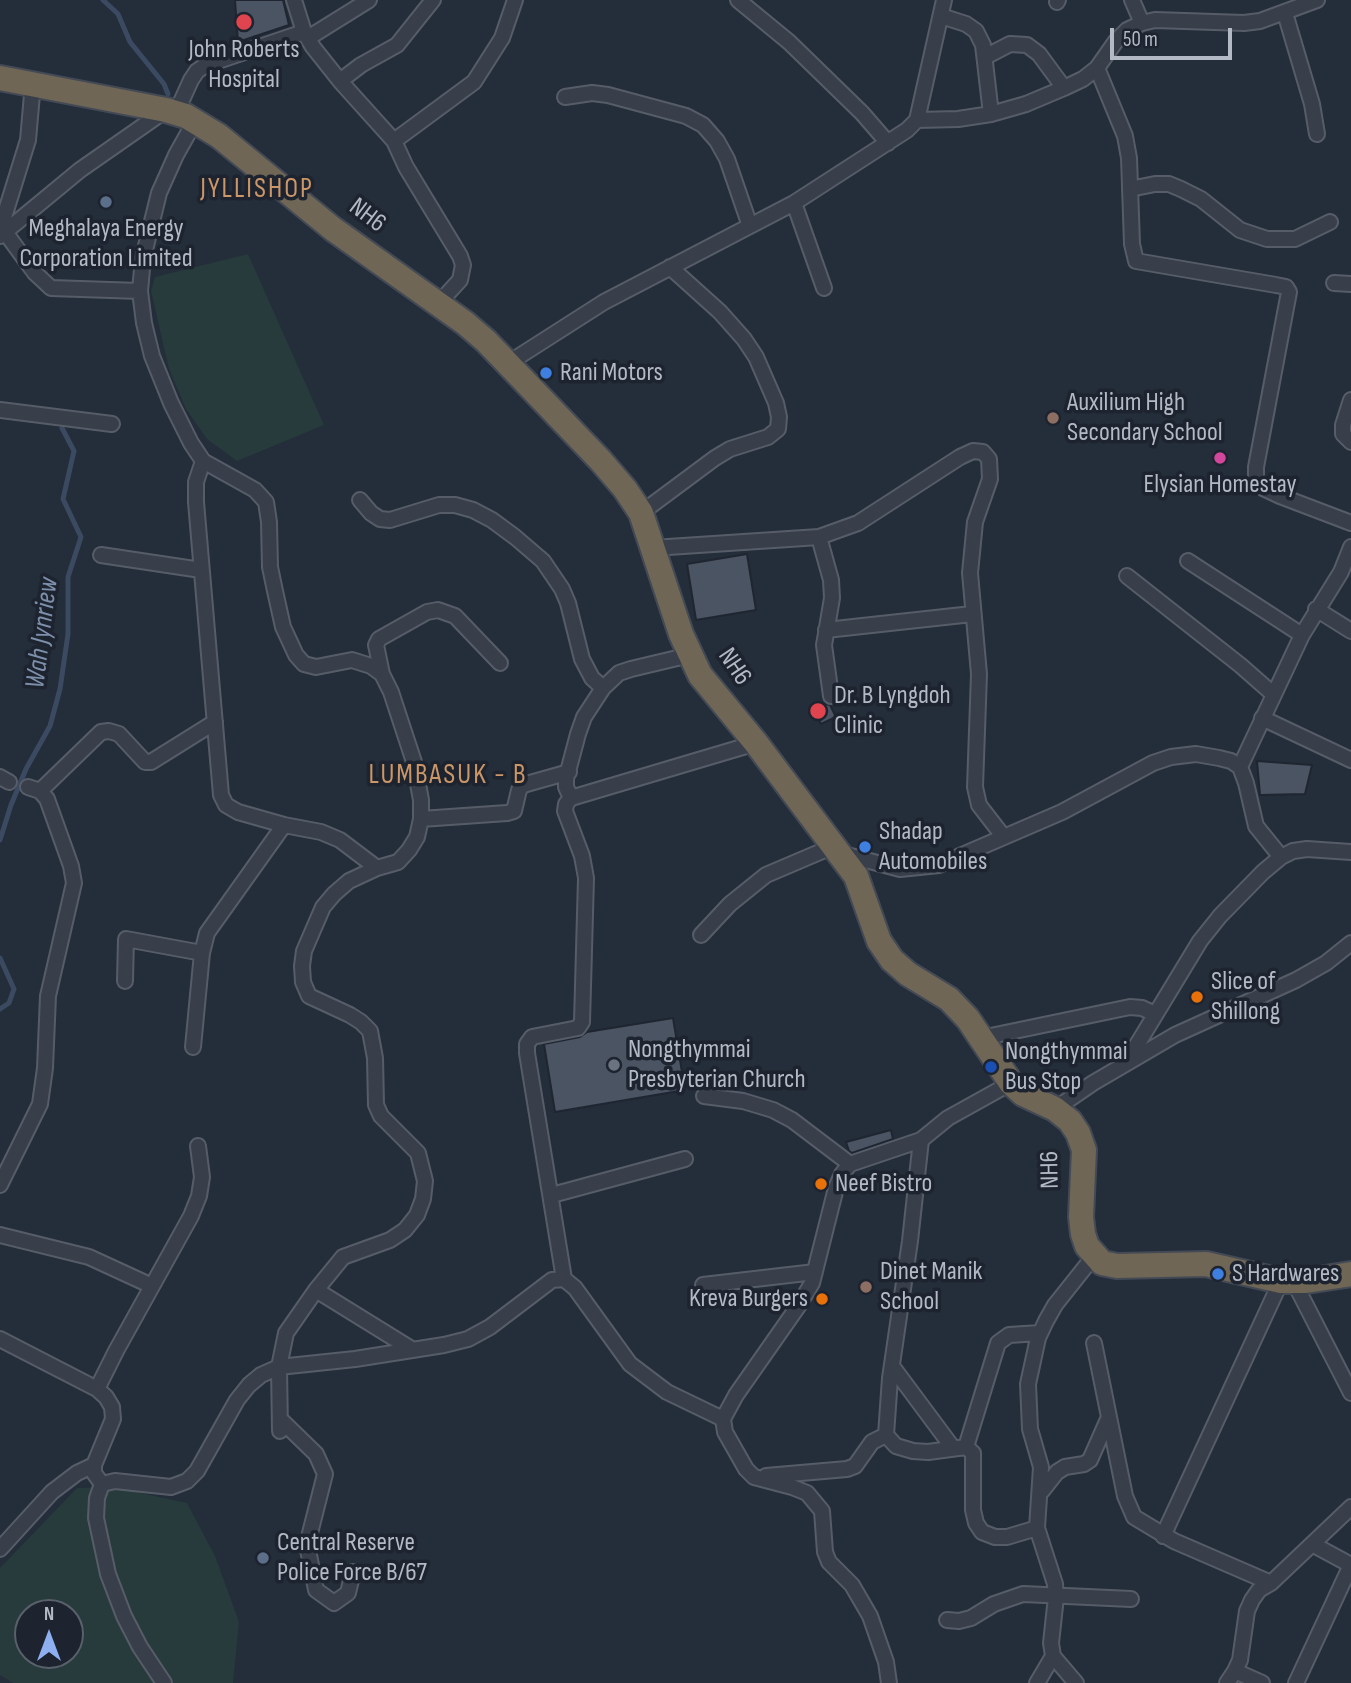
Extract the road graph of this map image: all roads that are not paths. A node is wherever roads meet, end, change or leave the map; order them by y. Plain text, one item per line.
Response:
1 (294, 0) edge
2 (369, 0) edge
3 (433, 0) edge
4 (515, 0) edge
5 (737, 0) edge
6 (944, 0) edge
7 (1132, 0) edge
8 (1317, 0) edge
9 (1284, 13) junction
10 (941, 16) junction
11 (1142, 23) junction
12 (306, 35) junction
13 (985, 57) junction
14 (1097, 68) junction
15 (0, 78) edge
16 (340, 82) junction
17 (33, 83) junction
18 (1065, 88) junction
19 (565, 97) dead end
20 (991, 114) junction
21 (179, 115) junction
22 (917, 120) junction
23 (1317, 134) dead end
24 (394, 141) junction
25 (888, 143) junction
26 (1130, 189) junction
27 (794, 203) junction
28 (1331, 222) dead end
29 (750, 226) junction
30 (2, 232) edge
31 (670, 267) junction
32 (1334, 283) dead end
33 (1351, 284) edge
34 (824, 288) dead end
35 (140, 291) junction
36 (438, 304) junction
37 (508, 364) junction
38 (1351, 400) edge
39 (0, 410) edge
40 (112, 424) dead end
41 (1351, 442) edge
42 (203, 461) junction
43 (360, 500) dead end
44 (641, 513) junction
45 (1351, 523) edge
46 (820, 537) junction
47 (1351, 547) edge
48 (653, 548) junction
49 (101, 555) dead end
50 (1188, 561) dead end
51 (201, 570) junction
52 (1127, 576) dead end
53 (1316, 609) junction
54 (972, 614) junction
55 (826, 630) junction
56 (1351, 631) edge
57 (1302, 635) junction
58 (690, 656) junction
59 (500, 663) dead end
60 (382, 674) junction
61 (603, 688) junction
62 (1273, 694) junction
63 (831, 696) dead end
64 (1262, 718) junction
65 (215, 722) junction
66 (756, 743) junction
67 (1351, 760) edge
68 (1240, 767) junction
69 (569, 772) junction
70 (571, 798) junction
71 (421, 819) junction
72 (284, 825) junction
73 (1003, 836) junction
74 (836, 850) junction
75 (1351, 852) edge
76 (1280, 857) junction
77 (377, 868) junction
78 (701, 935) dead end
79 (1351, 943) edge
80 (202, 953) junction
81 (125, 981) dead end
82 (1155, 1014) junction
83 (981, 1038) junction
84 (192, 1047) dead end
85 (1125, 1065) junction
86 (1011, 1083) junction
87 (704, 1096) dead end
88 (1055, 1109) junction
89 (920, 1140) junction
90 (198, 1146) dead end
91 (685, 1159) dead end
92 (850, 1164) junction
93 (0, 1185) edge
94 (552, 1195) junction
95 (0, 1235) edge
96 (1094, 1256) junction
97 (815, 1272) junction
98 (1351, 1274) edge
99 (564, 1279) junction
100 (1288, 1281) junction
101 (703, 1284) dead end
102 (152, 1286) junction
103 (316, 1290) junction
104 (1041, 1333) junction
105 (0, 1339) edge
106 (1094, 1343) dead end
107 (413, 1350) junction
108 (892, 1366) junction
109 (279, 1367) junction
110 (97, 1390) junction
111 (1351, 1393) edge
112 (1109, 1417) junction
113 (723, 1419) junction
114 (887, 1435) junction
115 (960, 1448) junction
116 (94, 1465) junction
117 (754, 1477) junction
118 (102, 1483) junction
119 (1040, 1495) junction
120 (1351, 1507) edge
121 (1037, 1528) junction
122 (1163, 1536) junction
123 (1312, 1544) junction
124 (0, 1549) edge
125 (1351, 1565) edge
126 (354, 1572) dead end
127 (1271, 1583) junction
128 (1056, 1597) junction
129 (1131, 1599) dead end
130 (947, 1619) dead end
131 (1053, 1656) junction
132 (1231, 1677) edge
133 (164, 1683) edge
134 (889, 1683) edge
135 (1037, 1683) edge
136 (1076, 1683) edge
137 (1262, 1683) edge
138 (1296, 1683) edge

1 - 12 street
2 - 12 street
3 - 16 street
4 - 24 street
5 - 25 street
6 - 10 street
7 - 11 street
8 - 9 street
9 - 11 street
9 - 23 street
10 - 13 street
10 - 22 street
11 - 14 street
12 - 16 street
12 - 21 street
13 - 18 street
13 - 20 street
14 - 18 street
14 - 26 street
15 - 17 highway, NH6 / NH6
16 - 24 street
17 - 21 highway, NH6 / NH6
17 - 30 street
18 - 20 street
19 - 29 street
20 - 22 street
21 - 30 street
21 - 35 street
21 - 36 highway, NH6 / NH6
22 - 25 street
24 - 36 street
25 - 27 street
26 - 28 street
26 - 45 street
27 - 29 street
27 - 34 street
29 - 31 street
30 - 35 street
31 - 37 street
31 - 44 street
32 - 33 street
35 - 42 street
36 - 37 highway, NH6 / NH6
37 - 44 highway, NH6 / NH6
38 - 41 street
39 - 40 street
42 - 51 street
42 - 60 street
43 - 61 street
44 - 48 highway, NH6 / NH6
46 - 48 street
46 - 54 street
46 - 55 street
47 - 53 street
48 - 58 highway, NH6 / NH6
49 - 51 street
50 - 57 street
51 - 65 street
52 - 62 street
53 - 56 street
53 - 57 street
54 - 55 street
54 - 73 street
55 - 63 street
57 - 62 street
58 - 61 street
58 - 66 highway, NH6 / NH6
59 - 60 street
60 - 71 street
61 - 69 street
62 - 64 street
64 - 67 street
64 - 68 street
65 - 72 street
65 - 93 street
66 - 70 street
66 - 74 highway, NH6 / NH6
68 - 73 street
68 - 76 street
69 - 70 street
69 - 71 street
70 - 94 street
71 - 77 street
72 - 77 street
72 - 80 street
73 - 74 street
74 - 78 street
74 - 83 highway, NH6 / NH6
75 - 76 street
76 - 82 street
77 - 103 street
79 - 85 street
80 - 81 street
80 - 84 street
82 - 83 street
82 - 85 street
83 - 86 highway, NH6 / NH6
85 - 88 street
86 - 88 highway, NH6 / NH6
86 - 89 street
87 - 92 street
88 - 96 highway, NH6 / NH6
89 - 92 street
89 - 108 street
90 - 102 street
91 - 94 street
92 - 97 street
94 - 99 street
95 - 102 street
96 - 100 highway
96 - 104 street
97 - 101 street
97 - 113 street
98 - 100 highway
99 - 107 street
99 - 113 street
100 - 111 street
100 - 122 street
102 - 110 street
103 - 107 street
103 - 109 street
104 - 115 street
104 - 119 street
105 - 110 street
106 - 112 street
107 - 109 street
108 - 114 street
108 - 115 street
109 - 118 street
109 - 126 street
110 - 116 street
112 - 119 street
112 - 122 street
113 - 117 street
114 - 115 street
114 - 117 street
115 - 121 street
116 - 118 street
116 - 124 street
117 - 134 street
118 - 133 street
119 - 121 street
120 - 123 street
121 - 128 street
122 - 127 street
123 - 125 street
123 - 127 street
125 - 138 street
127 - 132 street
128 - 129 street
128 - 130 street
128 - 131 street
131 - 135 street
131 - 136 street
132 - 137 street

